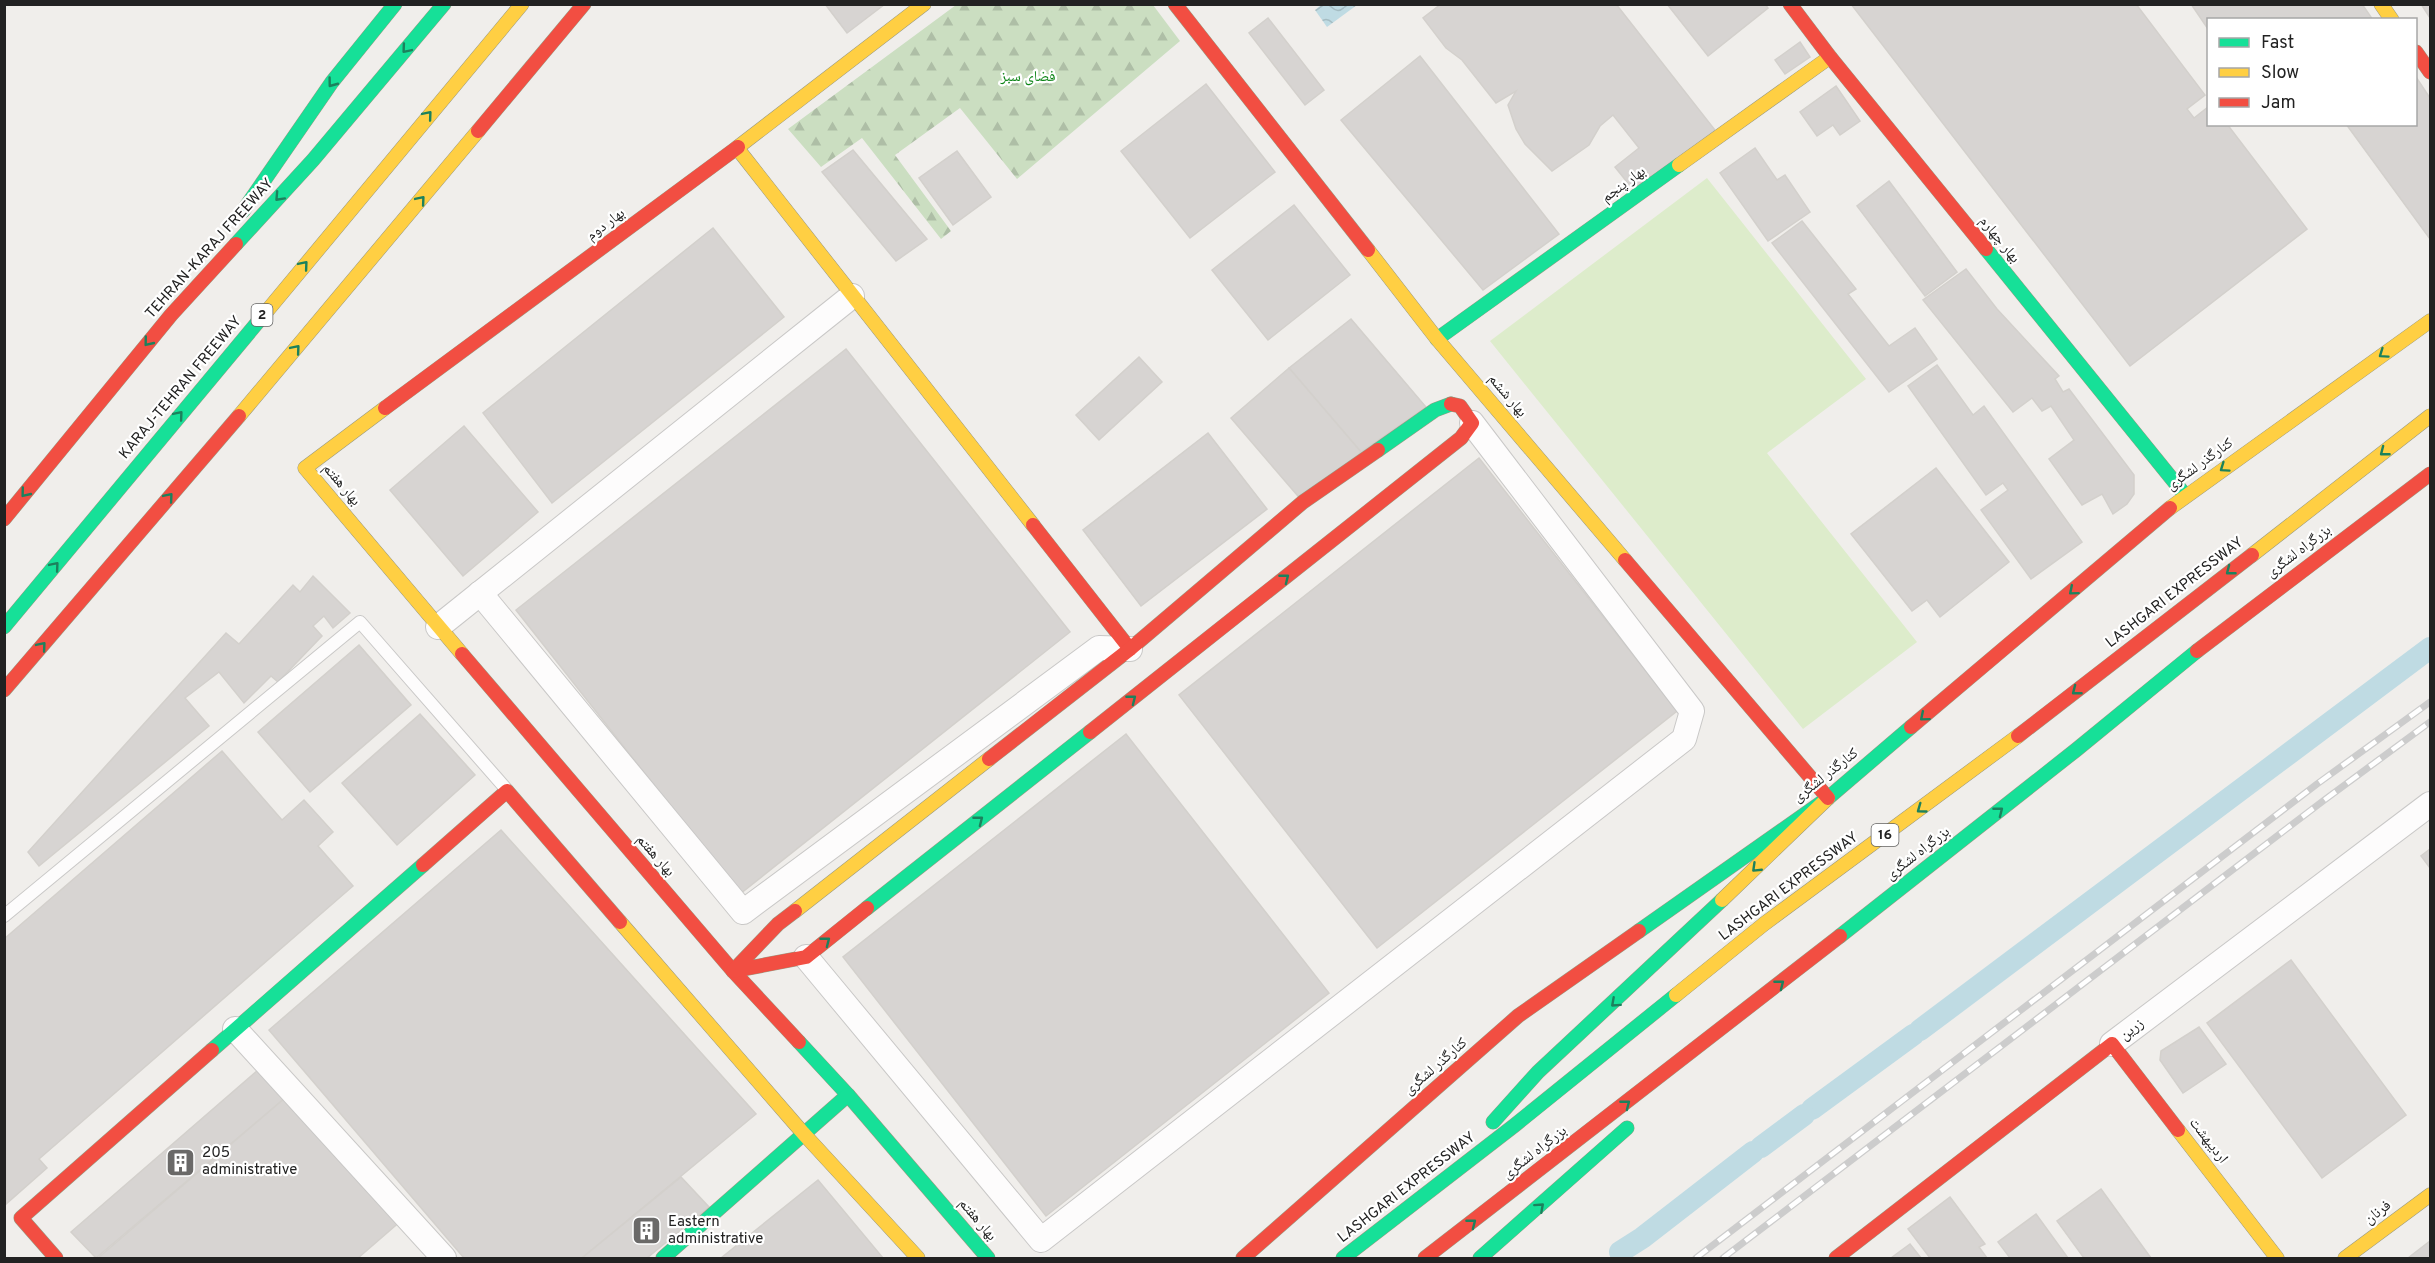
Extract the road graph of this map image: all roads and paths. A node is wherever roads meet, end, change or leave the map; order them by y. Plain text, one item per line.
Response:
1 (395, 4) edge
2 (444, 4) edge
3 (522, 4) edge
4 (584, 4) edge
5 (924, 4) edge
6 (1175, 4) edge
7 (1790, 4) edge
8 (2381, 4) edge
9 (2391, 18) edge
10 (2417, 55) edge
11 (1830, 57) junction
12 (2430, 72) edge
13 (738, 148) junction
14 (852, 296) junction
15 (171, 315) junction
16 (2430, 321) edge
17 (1437, 339) junction
18 (2430, 416) edge
19 (1472, 423) junction
20 (305, 468) joint
21 (2430, 474) edge
22 (2185, 495) junction
23 (4, 519) edge
24 (480, 593) junction
25 (4, 627) edge
26 (438, 627) junction
27 (1130, 649) junction
28 (4, 690) edge
29 (507, 791) junction
30 (1828, 798) junction
31 (2430, 804) edge
32 (4, 915) edge
33 (806, 957) junction
34 (733, 971) junction
35 (235, 1029) junction
36 (1712, 1037) junction
37 (2112, 1044) junction
38 (1667, 1089) dead end
39 (848, 1095) junction
40 (1634, 1122) dead end
41 (803, 1133) junction
42 (2430, 1195) edge
43 (1413, 1203) junction
44 (57, 1258) edge
45 (444, 1258) edge
46 (663, 1258) edge
47 (918, 1258) edge
48 (987, 1258) edge
49 (1243, 1258) edge
50 (1343, 1258) edge
51 (1425, 1258) edge
52 (1480, 1258) edge
53 (1836, 1258) edge
54 (2277, 1258) edge
55 (2345, 1258) edge

1 -> 15 main road
2 -> 15 main road, TEHRAN-KARAJ FREEWAY
25 -> 3 main road, KARAJ-TEHRAN FREEWAY / 2
28 -> 4 main road
5 - 13 main road, بهار دوم
6 - 17 main road, بهار ششم
7 - 11 main road, بهار چهارم
8 - 9 main road
10 - 12 main road
11 - 17 main road, بهار پنجم
11 - 22 main road, بهار چهارم
13 - 14 main road
13 - 20 main road, بهار دوم
14 - 24 street
14 - 27 main road
15 -> 23 main road, TEHRAN-KARAJ FREEWAY
16 -> 22 main road, کنارگذر لشگری
17 - 30 main road, بهار ششم
18 -> 43 main road, LASHGARI EXPRESSWAY / 16
19 - 27 main road
33 -> 19 main road
19 - 33 street
20 - 26 main road, بهار هفتم
36 -> 21 main road, بزرگراه لشگری
22 -> 30 main road, کنارگذر لشگری
24 - 26 street
24 - 27 street
26 - 34 main road, بهار هفتم
27 - 34 main road
29 - 32 lane
29 - 35 main road
29 - 41 main road
30 -> 43 main road
30 - 49 main road, کنارگذر لشگری
31 - 37 street, زرین
33 - 34 main road
34 - 39 main road, بهار هفتم
35 - 44 main road
35 - 45 street
36 - 38 main road
51 -> 36 main road, بزرگراه لشگری
37 - 53 main road, زرین
37 - 54 main road, اردیبهشت
39 - 41 main road
39 - 48 main road, بهار هفتم
52 -> 40 main road
41 - 46 main road
41 - 47 main road
42 - 55 main road, فرنان
43 - 50 main road, LASHGARI EXPRESSWAY / 16

